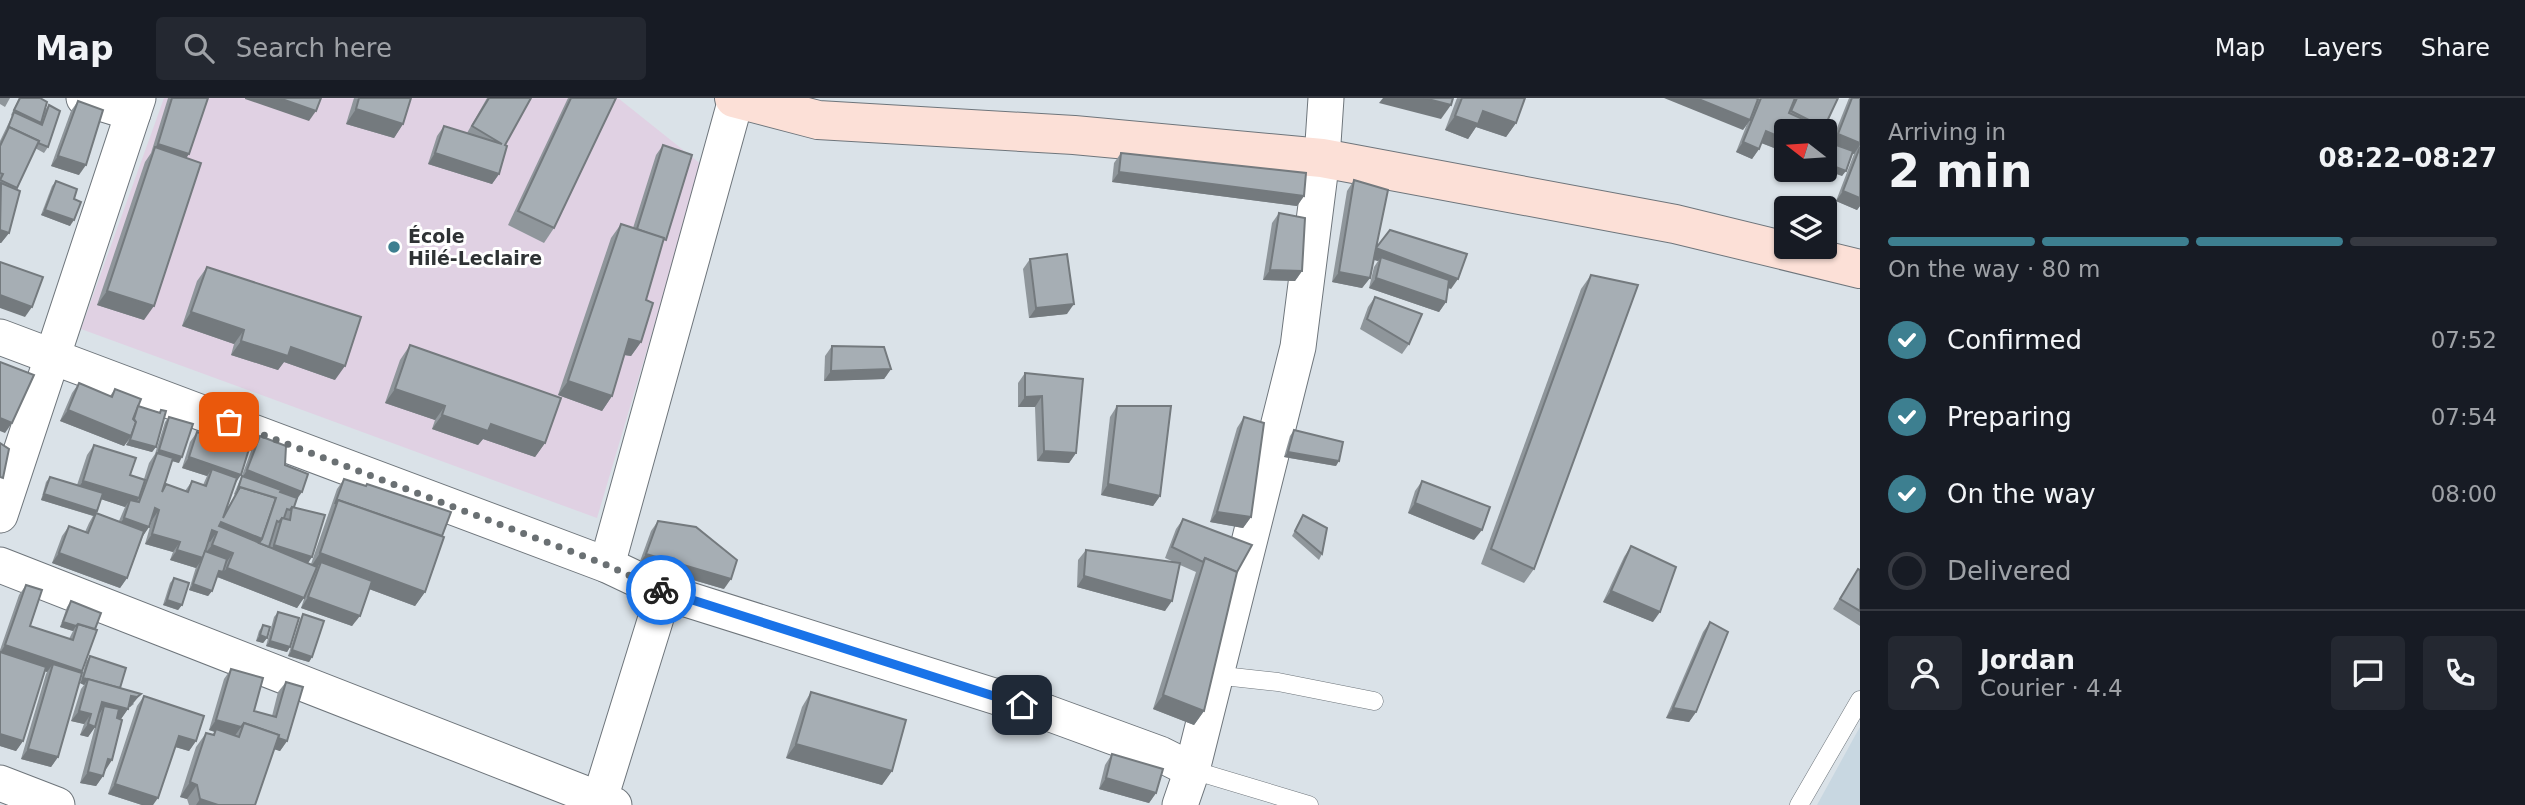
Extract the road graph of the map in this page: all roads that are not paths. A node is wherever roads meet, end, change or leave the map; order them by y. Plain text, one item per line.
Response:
1 (84, 98) edge
2 (1326, 98) edge
3 (735, 99) edge
4 (135, 106) edge
5 (1322, 158) junction
6 (1860, 270) edge
7 (0, 337) edge
8 (52, 356) junction
9 (0, 515) edge
10 (0, 565) edge
11 (607, 565) junction
12 (664, 592) junction
13 (1214, 675) junction
14 (1860, 699) edge
15 (1374, 701) dead end
16 (1192, 770) junction
17 (0, 783) edge
18 (604, 803) edge
19 (57, 805) edge
20 (1180, 805) edge
21 (1309, 805) edge
22 (1799, 805) edge

1 - 4 street
2 - 5 street
3 - 5 street
3 - 11 street
4 - 8 street
5 - 6 street
5 - 13 street
7 - 8 street
8 - 9 street
8 - 11 street
10 - 18 street
11 - 12 street
12 - 16 street
12 - 18 street
13 - 15 lane
13 - 16 street
14 - 22 lane
16 - 20 street
16 - 21 lane
17 - 19 street

